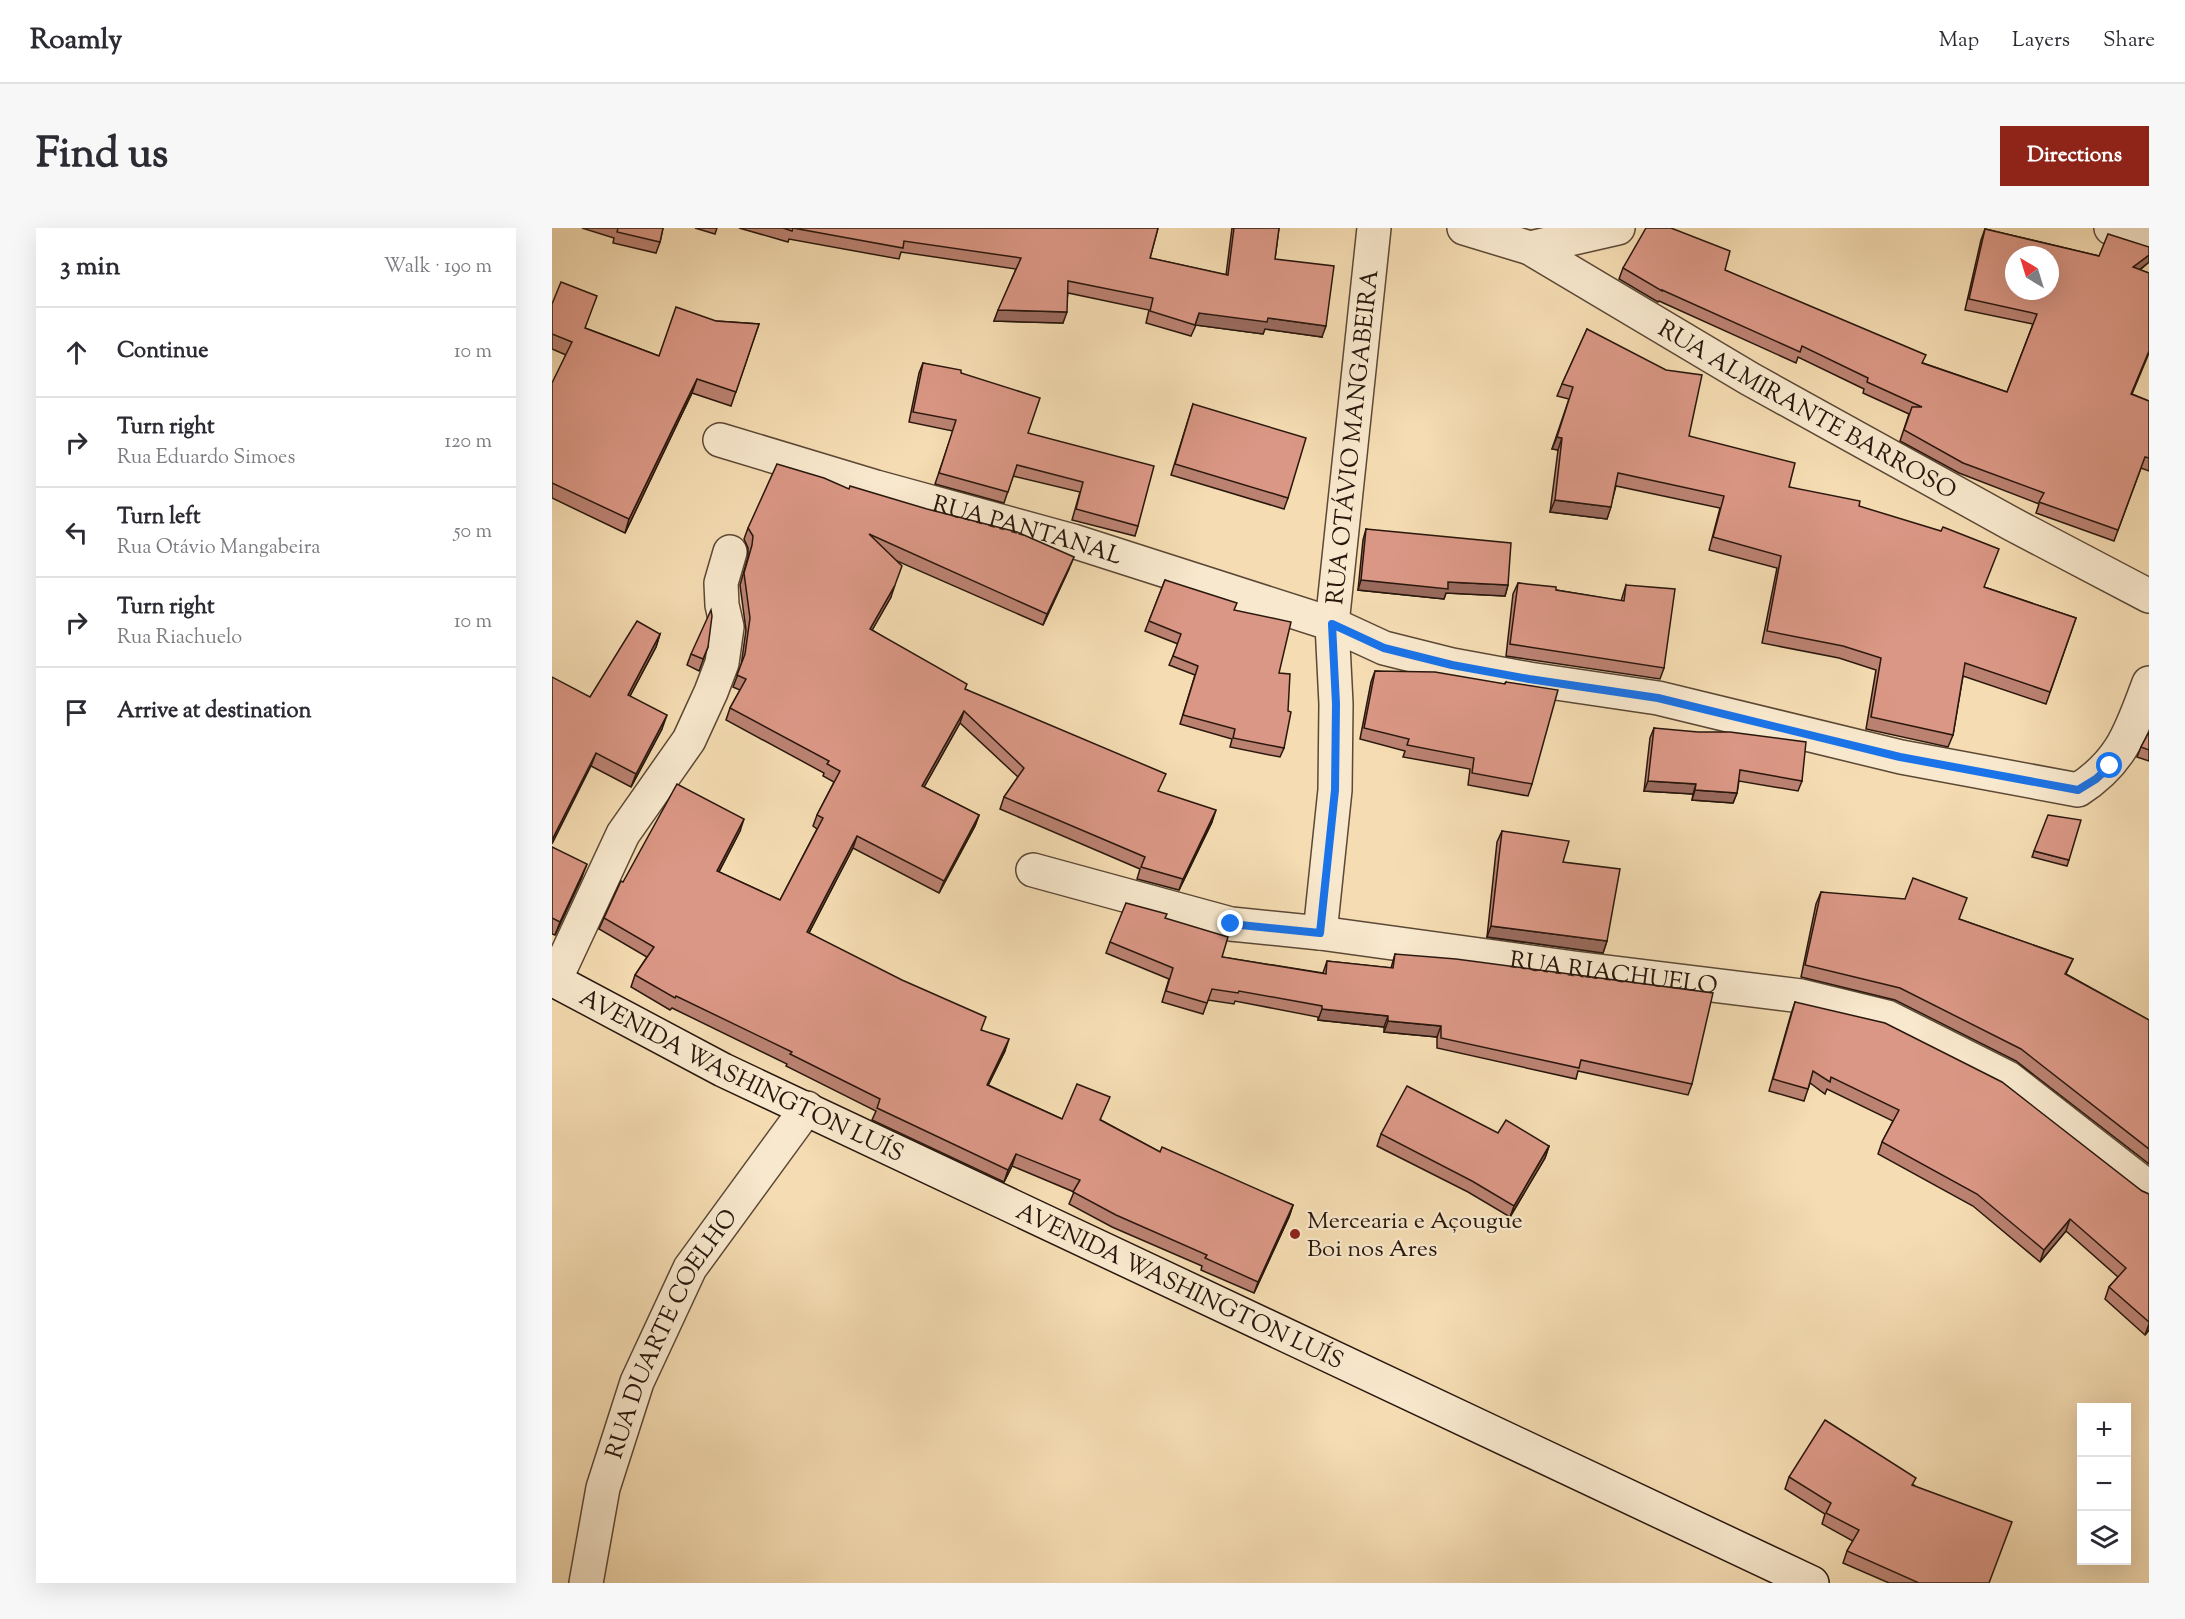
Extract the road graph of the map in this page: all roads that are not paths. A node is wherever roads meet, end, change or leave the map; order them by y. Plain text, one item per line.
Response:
1 (1374, 228) edge
2 (1464, 228) edge
3 (1618, 228) edge
4 (2111, 228) edge
5 (2149, 240) edge
6 (1530, 249) junction
7 (720, 440) dead end
8 (730, 552) dead end
9 (2149, 596) edge
10 (1332, 624) junction
11 (2149, 683) edge
12 (1033, 870) dead end
13 (1320, 933) junction
14 (554, 980) edge
15 (807, 1108) junction
16 (2149, 1188) edge
17 (586, 1583) edge
18 (1812, 1583) edge

1 - 10 street, RUA OTÁVIO MANGABEIRA
2 - 6 street, RUA ALMIRANTE BARROSO
3 - 6 street
4 - 5 street
6 - 9 street, RUA ALMIRANTE BARROSO
7 - 10 street, RUA PANTANAL
8 - 14 street
10 - 11 street, RUA PANTANAL
10 - 13 street, RUA OTÁVIO MANGABEIRA
12 - 13 street, RUA RIACHUELO
13 - 16 street, RUA RIACHUELO
14 - 15 street, AVENIDA WASHINGTON LUÍS
15 - 17 street, RUA DUARTE COELHO
15 - 18 street, AVENIDA WASHINGTON LUÍS

